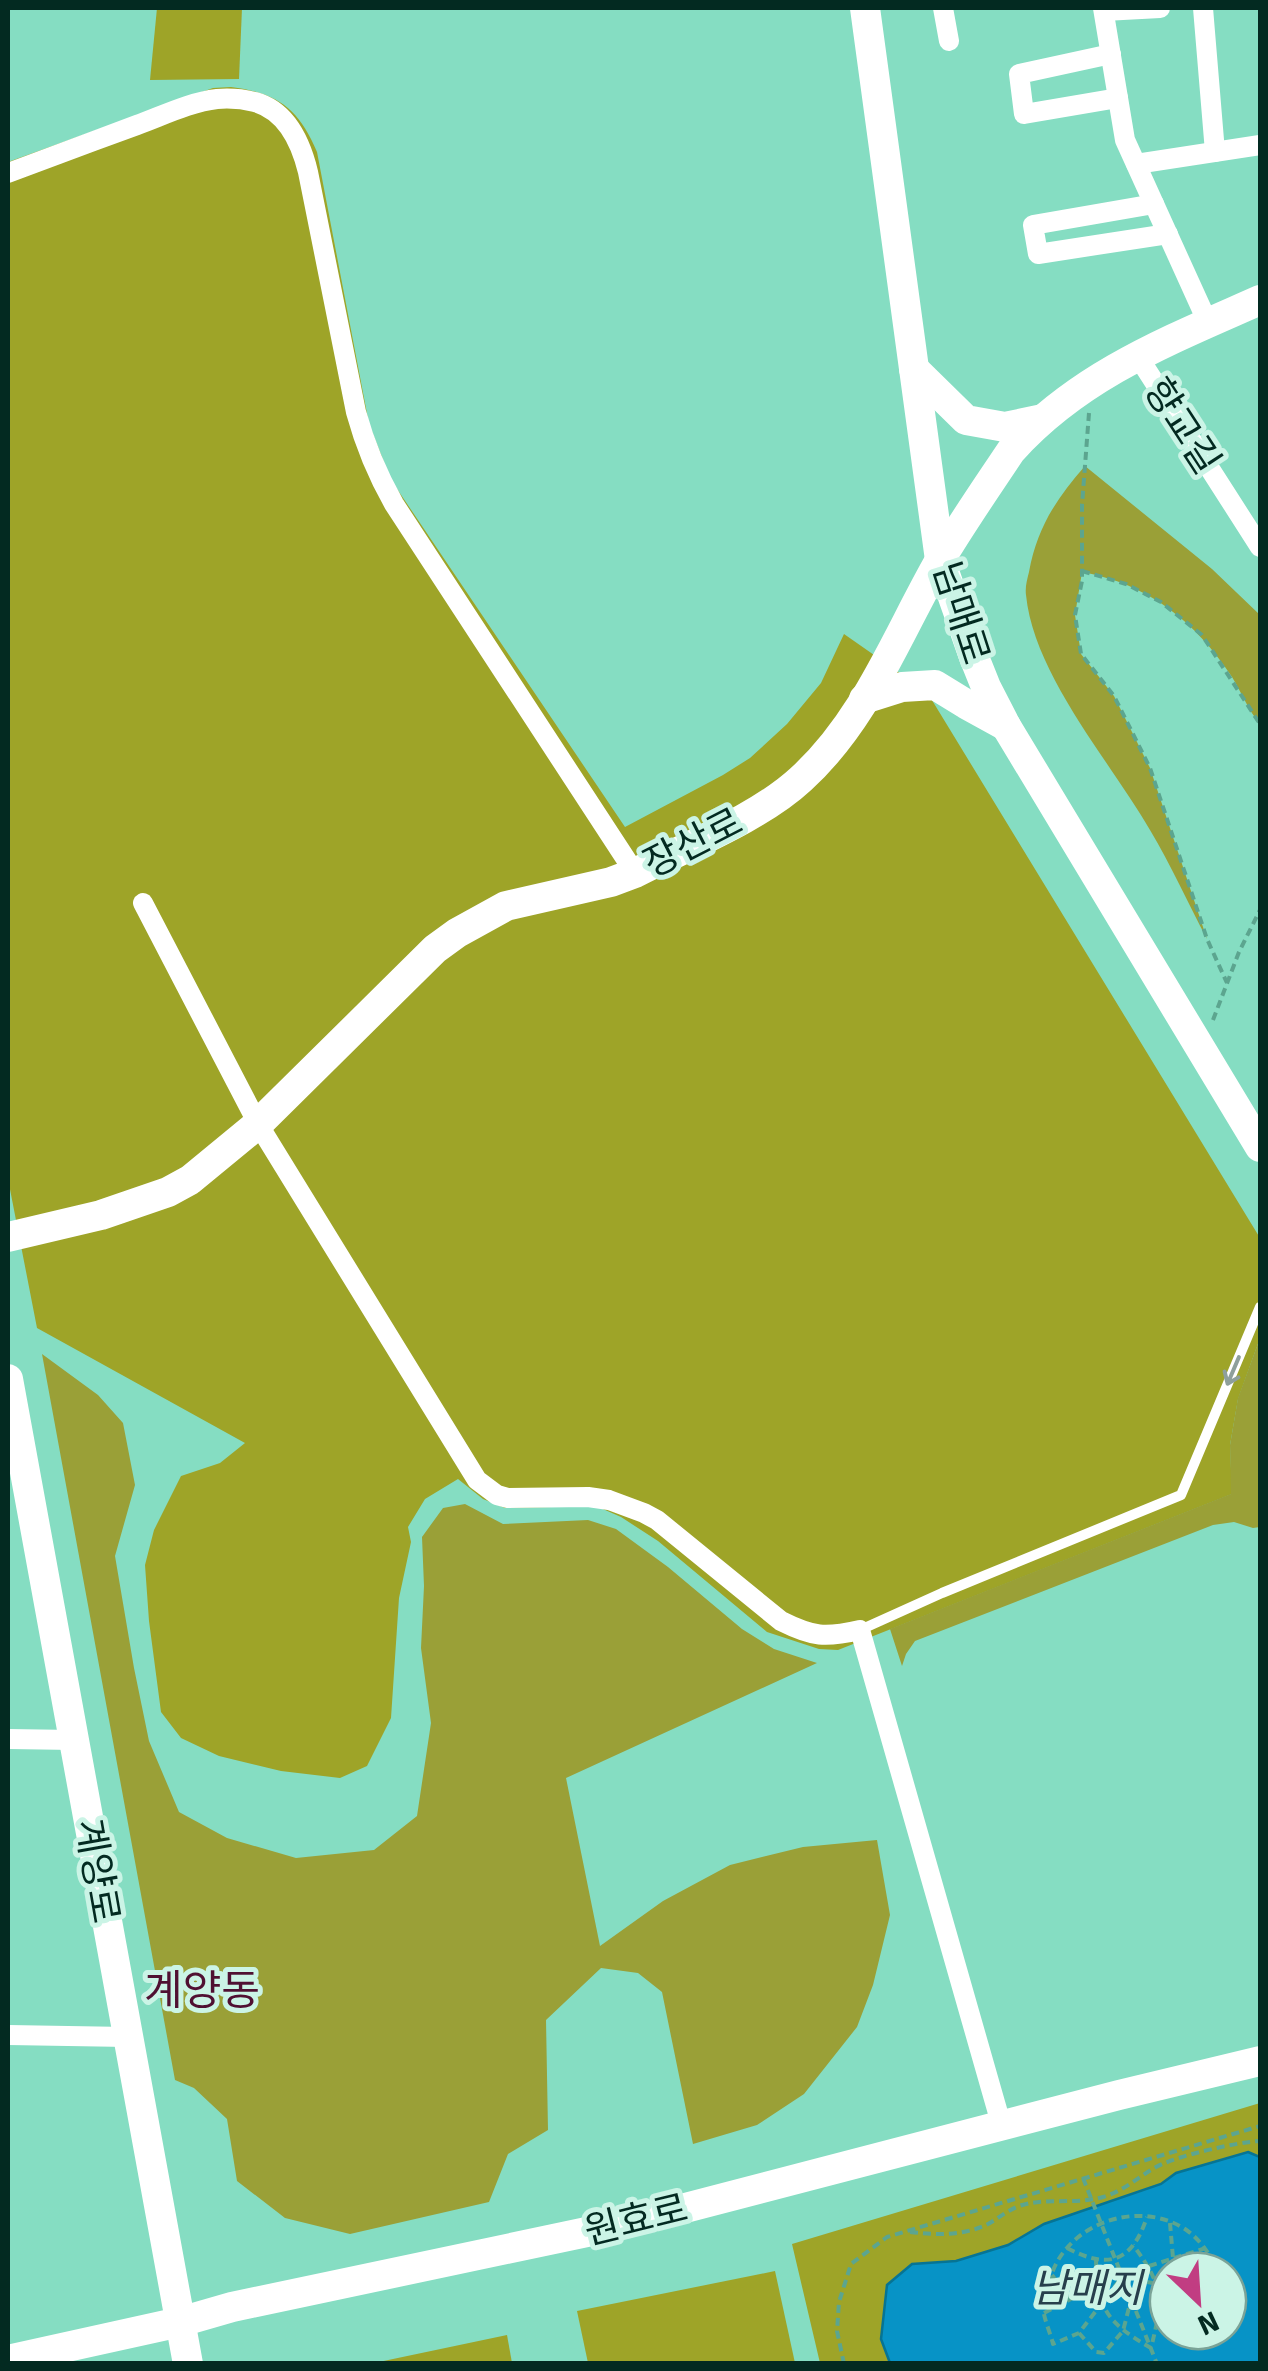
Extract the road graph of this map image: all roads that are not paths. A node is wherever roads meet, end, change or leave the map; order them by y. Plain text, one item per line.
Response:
1 (865, 8) edge
2 (943, 8) edge
3 (1160, 8) edge
4 (1203, 8) edge
5 (1103, 9) edge
6 (949, 41) dead end
7 (1111, 54) junction
8 (1118, 98) junction
9 (1260, 145) edge
10 (1215, 152) junction
11 (1136, 164) junction
12 (8, 174) edge
13 (1154, 204) junction
14 (1168, 234) junction
15 (1260, 300) edge
16 (1208, 323) junction
17 (1137, 354) junction
18 (914, 369) junction
19 (1043, 419) junction
20 (1260, 547) edge
21 (940, 560) junction
22 (864, 699) junction
23 (1006, 726) junction
24 (635, 873) junction
25 (144, 903) dead end
26 (258, 1124) junction
27 (1260, 1147) edge
28 (8, 1237) edge
29 (1260, 1307) edge
30 (8, 1378) edge
31 (12, 1428) edge
32 (860, 1630) junction
33 (8, 1739) edge
34 (74, 1740) junction
35 (8, 2035) edge
36 (128, 2037) junction
37 (1260, 2061) edge
38 (1002, 2127) junction
39 (180, 2322) junction
40 (8, 2360) edge
41 (188, 2364) edge

1 - 18 street, 남매로
2 - 6 street
3 - 5 street
4 - 10 street
5 - 7 street
7 - 8 street
7 - 8 street
8 - 11 street
9 - 10 street
10 - 11 street
11 - 13 street
12 - 24 street
13 - 14 street
13 - 14 street
14 - 16 street
15 - 16 street, 장산로
16 - 17 street, 장산로
17 - 19 street, 장산로
17 - 20 street, 향교길
18 - 19 street
18 - 21 street, 남매로
19 - 21 street, 장산로
21 - 22 street, 장산로
21 - 23 street, 남매로
22 - 23 street
22 - 24 street, 장산로
23 - 27 street, 남매로
24 - 26 street, 장산로
25 - 26 street
26 - 28 street, 장산로
26 - 32 street
29 -> 32 lane
30 - 31 street, 계양로
31 - 34 street, 계양로
32 - 38 street
33 - 34 street
34 - 36 street, 계양로
35 - 36 street
36 - 39 street, 계양로
37 - 38 street, 원효로
38 - 39 street, 원효로
39 - 40 street, 원효로
39 - 41 street, 계양로

